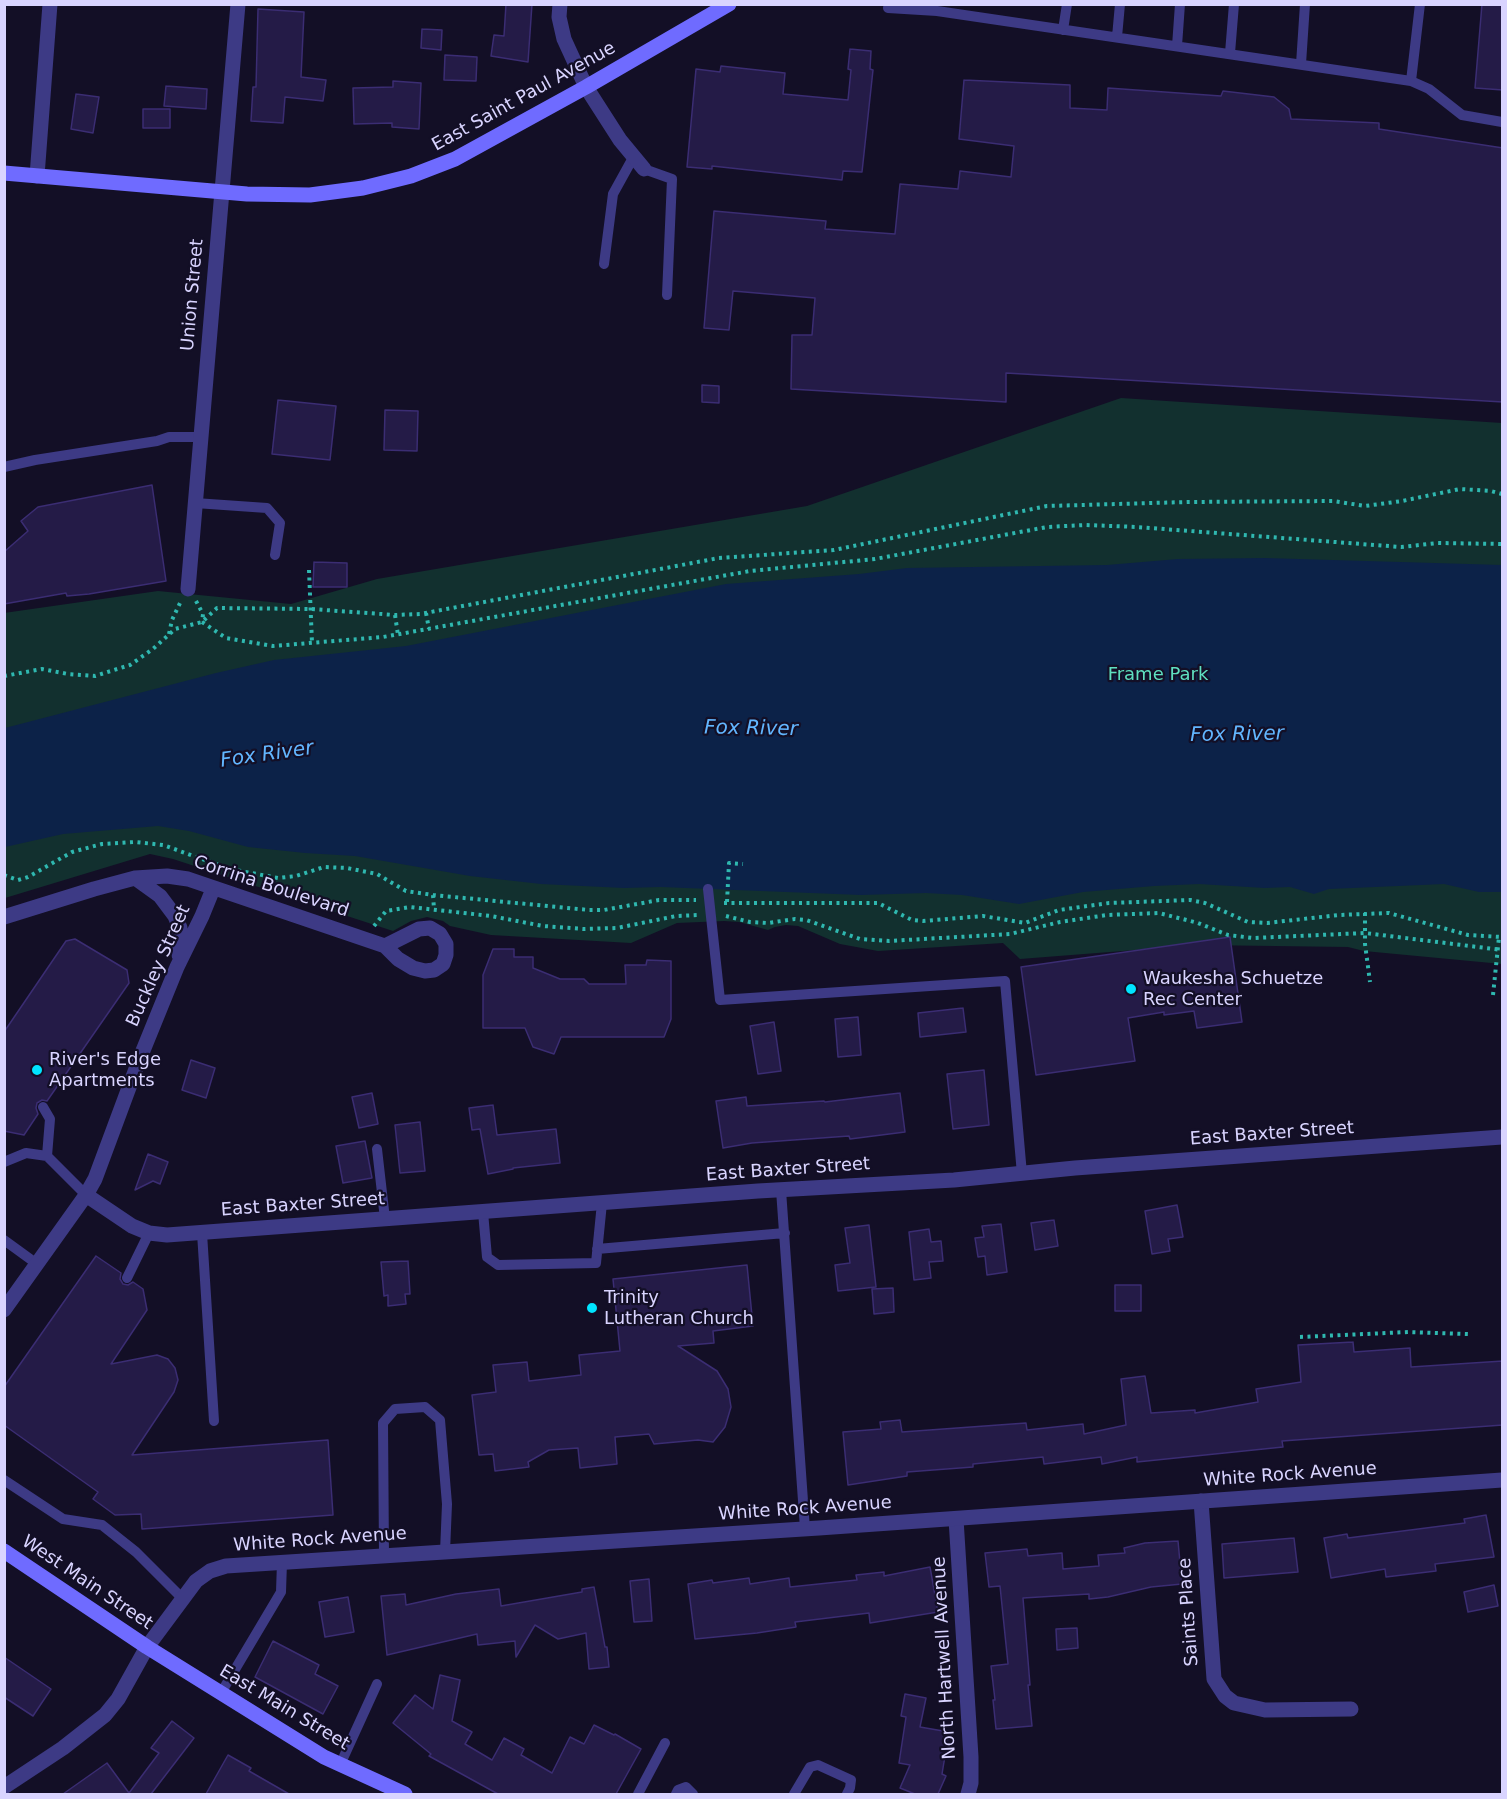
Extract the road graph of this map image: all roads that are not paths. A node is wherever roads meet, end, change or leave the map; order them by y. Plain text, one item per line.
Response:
1 (50, 4) edge
2 (238, 4) edge
3 (560, 4) edge
4 (729, 4) edge
5 (888, 4) edge
6 (1067, 4) edge
7 (1120, 4) edge
8 (1180, 4) edge
9 (1234, 4) edge
10 (1305, 4) edge
11 (1420, 4) edge
12 (938, 8) edge
13 (1063, 30) junction
14 (1117, 37) junction
15 (1177, 46) junction
16 (1230, 53) junction
17 (1301, 64) junction
18 (1412, 81) junction
19 (586, 87) junction
20 (1503, 122) edge
21 (634, 156) junction
22 (644, 169) joint
23 (4, 173) edge
24 (37, 176) junction
25 (221, 191) junction
26 (604, 264) dead end
27 (667, 295) dead end
28 (201, 437) junction
29 (4, 467) edge
30 (195, 503) junction
31 (275, 555) dead end
32 (188, 589) road end
33 (135, 878) junction
34 (213, 888) junction
35 (708, 889) dead end
36 (4, 917) edge
37 (385, 946) dead end
38 (177, 967) junction
39 (43, 1107) dead end
40 (1503, 1137) edge
41 (377, 1149) dead end
42 (47, 1156) junction
43 (4, 1162) edge
44 (1022, 1173) junction
45 (781, 1190) junction
46 (86, 1195) junction
47 (602, 1203) junction
48 (483, 1212) junction
49 (385, 1219) junction
50 (149, 1233) junction
51 (202, 1233) junction
52 (784, 1233) junction
53 (4, 1240) edge
54 (597, 1249) junction
55 (37, 1264) junction
56 (128, 1278) dead end
57 (4, 1310) edge
58 (214, 1421) dead end
59 (4, 1480) edge
60 (1503, 1480) edge
61 (1201, 1501) junction
62 (956, 1519) junction
63 (805, 1529) junction
64 (4, 1551) edge
65 (445, 1552) junction
66 (384, 1556) junction
67 (282, 1562) junction
68 (182, 1598) junction
69 (147, 1647) junction
70 (377, 1684) dead end
71 (221, 1693) junction
72 (1351, 1709) dead end
73 (665, 1743) dead end
74 (340, 1765) junction
75 (4, 1787) edge
76 (405, 1794) edge
77 (638, 1794) edge
78 (676, 1794) edge
79 (693, 1794) edge
80 (794, 1794) edge
81 (847, 1794) edge
82 (968, 1794) edge

1 - 24 street
2 - 25 street, Union Street
3 - 19 street
4 - 19 main road, East Saint Paul Avenue
5 - 12 lane
6 - 13 lane
7 - 14 lane
8 - 15 lane
9 - 16 lane
10 - 17 lane
11 - 18 lane
12 - 13 lane
13 - 14 lane
14 - 15 lane
15 - 16 lane
16 - 17 lane
17 - 18 lane
18 - 20 lane
19 - 21 street
19 - 25 main road, East Saint Paul Avenue
21 - 22 street
21 - 26 lane
22 - 27 lane
23 - 24 main road, East Saint Paul Avenue
24 - 25 main road, East Saint Paul Avenue
25 - 28 street, Union Street
28 - 29 lane
28 - 30 street, Union Street
30 - 31 lane
30 - 32 street, Union Street
33 - 34 street, Corrina Boulevard
33 - 36 street, Corrina Boulevard
33 - 38 street
34 - 37 street, Corrina Boulevard
34 - 38 street, Buckley Street
35 - 44 lane
38 - 46 street, Buckley Street
39 - 42 lane
40 - 44 street, East Baxter Street
41 - 49 lane
42 - 43 lane
42 - 46 lane
44 - 45 street, East Baxter Street
45 - 47 street, East Baxter Street
45 - 52 lane
46 - 50 street, East Baxter Street
46 - 55 street, Buckley Street
47 - 48 street, East Baxter Street
47 - 54 lane
48 - 49 street, East Baxter Street
48 - 54 lane
49 - 51 street, East Baxter Street
50 - 51 street, East Baxter Street
50 - 56 lane
51 - 58 lane
52 - 54 lane
52 - 63 lane
53 - 55 lane
55 - 57 street, Buckley Street
59 - 68 lane
60 - 61 street, White Rock Avenue
61 - 62 street, White Rock Avenue
61 - 72 street, Saints Place
62 - 63 street, White Rock Avenue
62 - 82 street, North Hartwell Avenue
63 - 65 street, White Rock Avenue
64 - 69 main road, West Main Street
65 - 66 street, White Rock Avenue
65 - 66 lane
66 - 67 street, White Rock Avenue
67 - 68 street, White Rock Avenue
67 - 71 lane
68 - 69 street, White Rock Avenue
69 - 71 main road, East Main Street
69 - 75 street, White Rock Avenue
70 - 74 lane
71 - 74 main road, East Main Street
73 - 77 lane
74 - 76 main road, East Main Street
78 - 79 lane
80 - 81 lane

